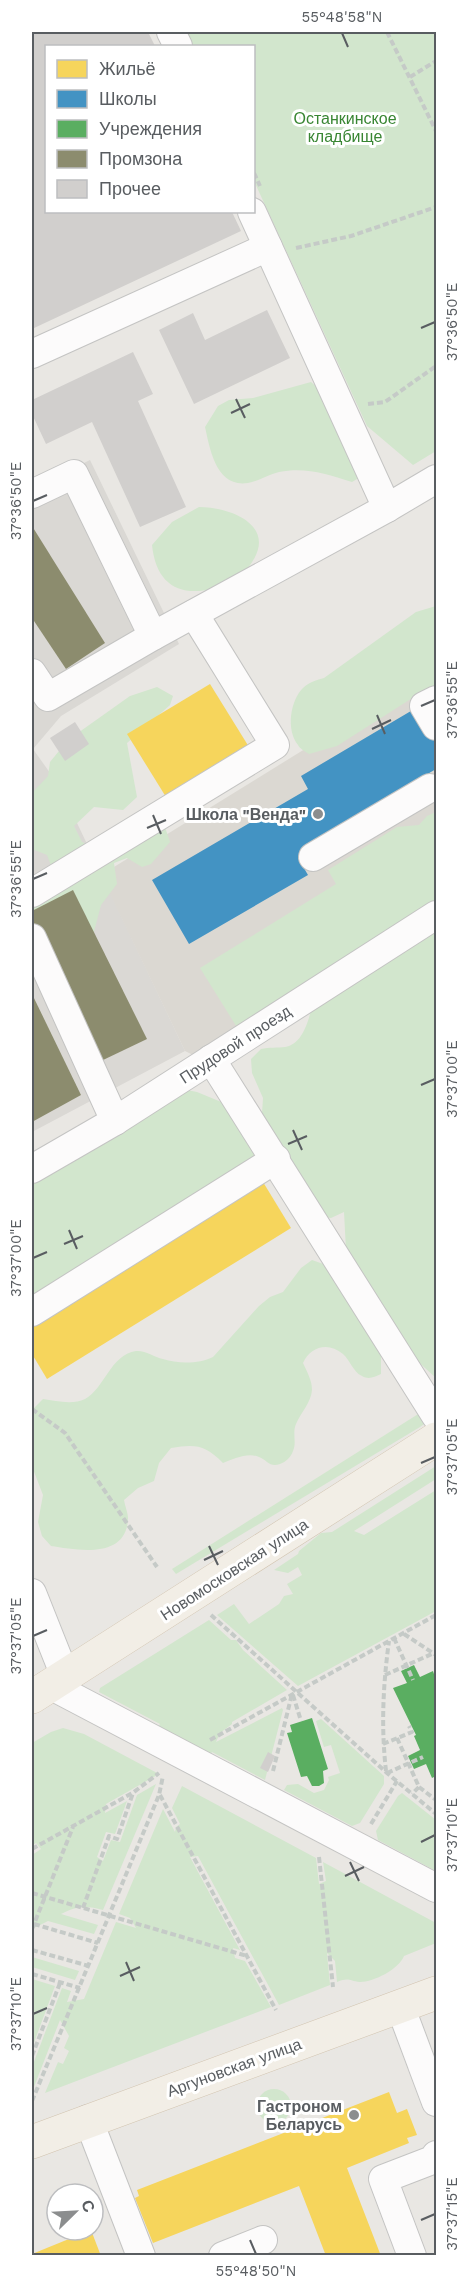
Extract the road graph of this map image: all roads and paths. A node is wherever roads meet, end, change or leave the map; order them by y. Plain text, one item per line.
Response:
1 (387, 32) edge
2 (436, 61) edge
3 (410, 77) junction
4 (436, 131) edge
5 (436, 207) edge
6 (253, 213) edge
7 (279, 248) junction
8 (32, 354) edge
9 (436, 366) edge
10 (362, 405) dead end
11 (436, 478) edge
12 (32, 494) edge
13 (387, 508) junction
14 (194, 614) junction
15 (153, 636) junction
16 (32, 674) edge
17 (436, 700) edge
18 (436, 726) edge
19 (434, 791) edge
20 (313, 857) dead end
21 (32, 894) edge
22 (436, 915) edge
23 (32, 938) edge
24 (211, 1059) junction
25 (115, 1121) junction
26 (276, 1159) junction
27 (32, 1169) edge
28 (32, 1312) edge
29 (32, 1409) edge
30 (436, 1416) edge
31 (436, 1440) edge
32 (156, 1567) dead end
33 (32, 1593) edge
34 (211, 1615) dead end
35 (436, 1615) edge
36 (404, 1634) junction
37 (392, 1640) junction
38 (435, 1654) edge
39 (407, 1665) junction
40 (385, 1675) junction
41 (413, 1680) dead end
42 (49, 1686) edge
43 (298, 1691) junction
44 (292, 1694) junction
45 (301, 1721) dead end
46 (410, 1726) dead end
47 (397, 1738) junction
48 (206, 1742) dead end
49 (383, 1744) junction
50 (423, 1757) dead end
51 (408, 1764) junction
52 (387, 1772) junction
53 (272, 1774) dead end
54 (397, 1781) junction
55 (418, 1787) junction
56 (134, 1792) junction
57 (412, 1794) junction
58 (159, 1795) junction
59 (436, 1800) edge
60 (436, 1814) edge
61 (73, 1826) junction
62 (369, 1827) dead end
63 (32, 1849) edge
64 (319, 1853) dead end
65 (436, 1888) edge
66 (32, 1893) edge
67 (44, 1896) junction
68 (83, 1908) junction
69 (110, 1916) junction
70 (34, 1924) junction
71 (32, 1929) edge
72 (98, 1943) junction
73 (32, 1950) edge
74 (248, 1956) junction
75 (89, 1966) junction
76 (32, 1974) edge
77 (60, 1983) junction
78 (80, 1988) junction
79 (333, 1988) dead end
80 (436, 1993) edge
81 (400, 2006) junction
82 (276, 2010) dead end
83 (32, 2056) edge
84 (32, 2101) edge
85 (436, 2102) edge
86 (88, 2120) junction
87 (32, 2142) edge
88 (436, 2155) edge
89 (263, 2240) dead end
90 (141, 2256) edge
91 (223, 2256) edge
92 (412, 2256) edge

1 - 3 path
2 - 3 path
3 - 4 path
5 - 7 path
6 - 7 street
7 - 8 street
7 - 13 street
9 - 10 path
11 - 13 street
12 - 15 street
13 - 14 street
14 - 15 street
14 - 21 street
15 - 16 street
17 - 18 street
19 - 20 street
22 - 24 street, Прудовой проезд
23 - 25 street
24 - 25 street, Прудовой проезд
24 - 26 street
25 - 27 street, Прудовой проезд
26 - 28 street
26 - 30 street
29 - 32 path
31 - 42 main road, Новомосковская улица
33 - 42 street
34 - 43 path
35 - 36 path
36 - 37 path
36 - 38 path
37 - 39 path
37 - 40 path
37 - 43 path
38 - 39 path
39 - 40 path
39 - 41 path
40 - 49 path
42 - 65 street
43 - 44 path
43 - 52 path
44 - 45 path
44 - 48 path
44 - 53 path
46 - 47 path
47 - 49 path
47 - 51 path
49 - 52 path
50 - 51 path
51 - 52 path
51 - 55 path
52 - 54 path
54 - 57 path
54 - 62 path
55 - 57 path
55 - 59 path
56 - 58 path
56 - 61 path
56 - 68 path
57 - 60 path
58 - 69 path
58 - 74 path
61 - 63 path
61 - 67 path
64 - 79 path
66 - 67 path
67 - 68 path
67 - 70 path
68 - 69 path
69 - 72 path
69 - 74 path
70 - 71 path
70 - 72 path
72 - 75 path
73 - 75 path
74 - 82 path
75 - 78 path
76 - 77 path
77 - 78 path
77 - 83 path
78 - 84 path
80 - 81 main road, Аргуновская улица
81 - 85 street
81 - 86 main road, Аргуновская улица
86 - 87 main road, Аргуновская улица
86 - 90 street
88 - 92 street
89 - 91 street

